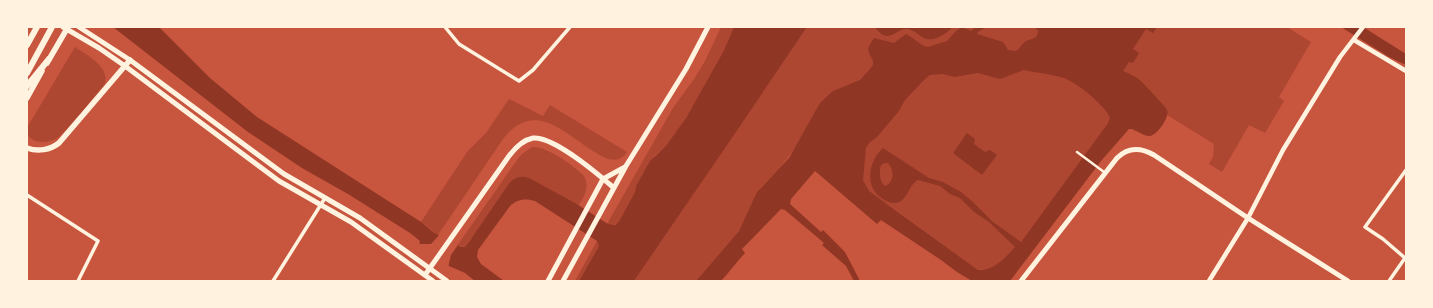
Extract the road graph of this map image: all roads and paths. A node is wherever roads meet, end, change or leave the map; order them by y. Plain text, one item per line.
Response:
1 (37, 27) edge
2 (52, 27) edge
3 (63, 27) edge
4 (68, 27) edge
5 (79, 27) edge
6 (445, 27) edge
7 (570, 27) edge
8 (708, 27) edge
9 (1363, 27) edge
10 (1355, 39) junction
11 (27, 45) edge
12 (49, 60) junction
13 (130, 60) junction
14 (33, 62) junction
15 (125, 66) junction
16 (1406, 71) edge
17 (27, 73) edge
18 (27, 84) edge
19 (27, 98) edge
20 (27, 148) edge
21 (1077, 152) dead end
22 (626, 166) junction
23 (1406, 170) edge
24 (1104, 172) junction
25 (604, 179) junction
26 (614, 188) junction
27 (27, 195) edge
28 (325, 198) junction
29 (322, 205) junction
30 (1248, 218) junction
31 (1405, 258) edge
32 (430, 269) junction
33 (425, 275) junction
34 (78, 281) edge
35 (273, 281) edge
36 (433, 281) edge
37 (447, 281) edge
38 (548, 281) edge
39 (563, 281) edge
40 (1021, 281) edge
41 (1209, 281) edge
42 (1348, 281) edge
43 (1388, 281) edge

1 - 11 highway
2 - 14 highway
3 - 15 main road
4 - 12 main road
5 - 13 main road
6 - 7 street
8 - 22 main road
9 - 10 street
10 - 16 street
10 - 30 street
12 - 18 highway
12 - 19 main road
13 - 15 main road
13 - 28 main road
14 - 17 highway
14 - 18 highway
15 - 20 main road
15 - 29 main road
21 - 24 street
22 - 25 main road
22 - 26 main road
23 - 31 street
24 - 30 main road
24 - 40 main road
25 - 26 main road
25 - 32 main road
25 - 38 main road
26 - 39 main road
27 - 34 street
28 - 29 street
28 - 32 main road
29 - 33 main road
29 - 35 street
30 - 41 street
30 - 42 main road
31 - 43 street
32 - 33 main road
32 - 37 main road
33 - 36 main road

